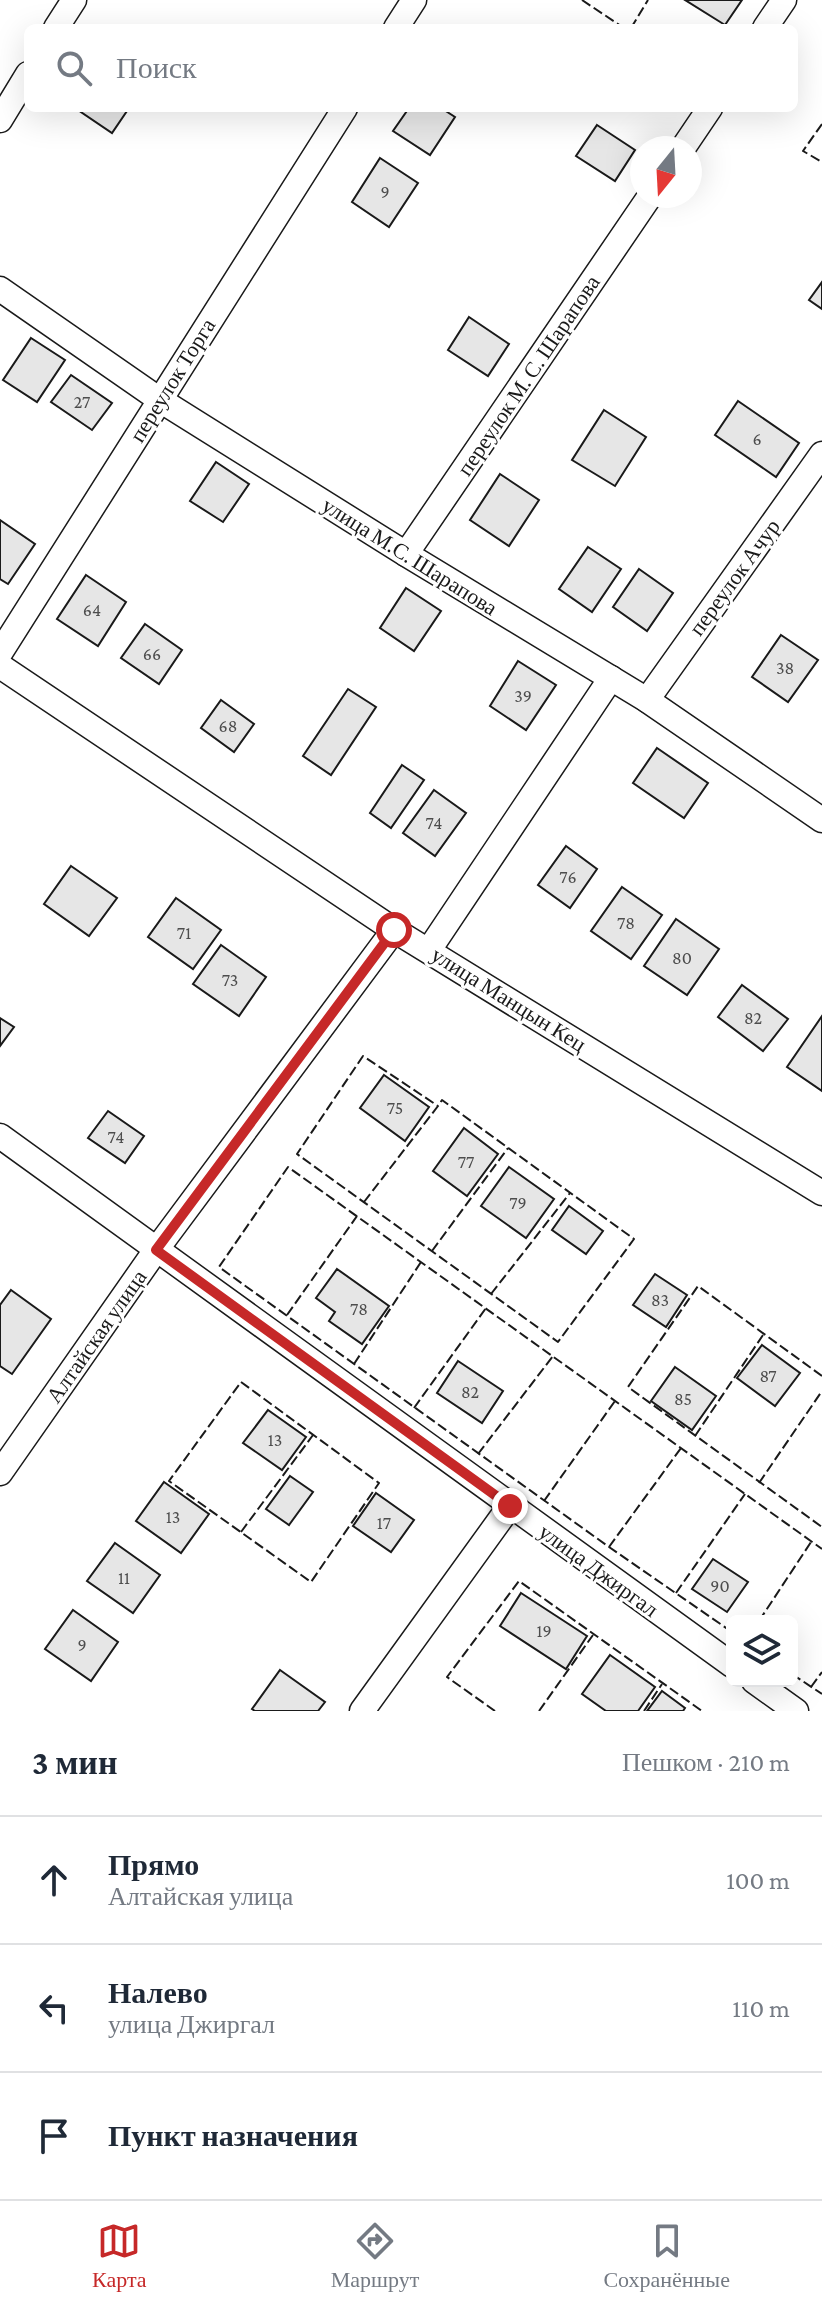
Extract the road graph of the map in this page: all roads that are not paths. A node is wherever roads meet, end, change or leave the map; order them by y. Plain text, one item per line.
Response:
1 (74, 0) edge
2 (414, 0) edge
3 (784, 0) edge
4 (59, 24) edge
5 (399, 24) edge
6 (768, 24) edge
7 (24, 81) edge
8 (342, 112) edge
9 (707, 112) edge
10 (0, 120) edge
11 (691, 136) edge
12 (642, 208) edge
13 (0, 289) edge
14 (160, 400) junction
15 (822, 454) edge
16 (406, 554) junction
17 (0, 653) edge
18 (0, 666) edge
19 (611, 678) junction
20 (647, 700) junction
21 (822, 820) edge
22 (394, 930) junction
23 (429, 950) junction
24 (0, 1136) edge
25 (822, 1193) edge
26 (156, 1250) junction
27 (0, 1473) edge
28 (510, 1506) junction
29 (726, 1661) edge
30 (762, 1687) edge
31 (362, 1711) edge
32 (796, 1711) edge

1 - 4 street
2 - 5 street
3 - 6 street
7 - 10 street
8 - 14 street, переулок Торга
9 - 11 street
12 - 16 street, переулок М. С. Шарапова
13 - 14 street, улица М.С. Шарапова
14 - 16 street, улица М.С. Шарапова
14 - 17 street, переулок Торга
15 - 20 street, переулок Ачур
16 - 19 street, улица М.С. Шарапова
18 - 22 street, улица Манцын Кец
19 - 20 street, улица М.С. Шарапова
19 - 23 street
20 - 21 street, улица М.С. Шарапова
22 - 23 street, улица Манцын Кец
22 - 26 street, Алтайская улица
23 - 25 street, улица Манцын Кец
24 - 26 street, улица Джиргал
26 - 27 street, Алтайская улица
26 - 28 street, улица Джиргал
28 - 29 street, улица Джиргал
28 - 31 street
30 - 32 street

